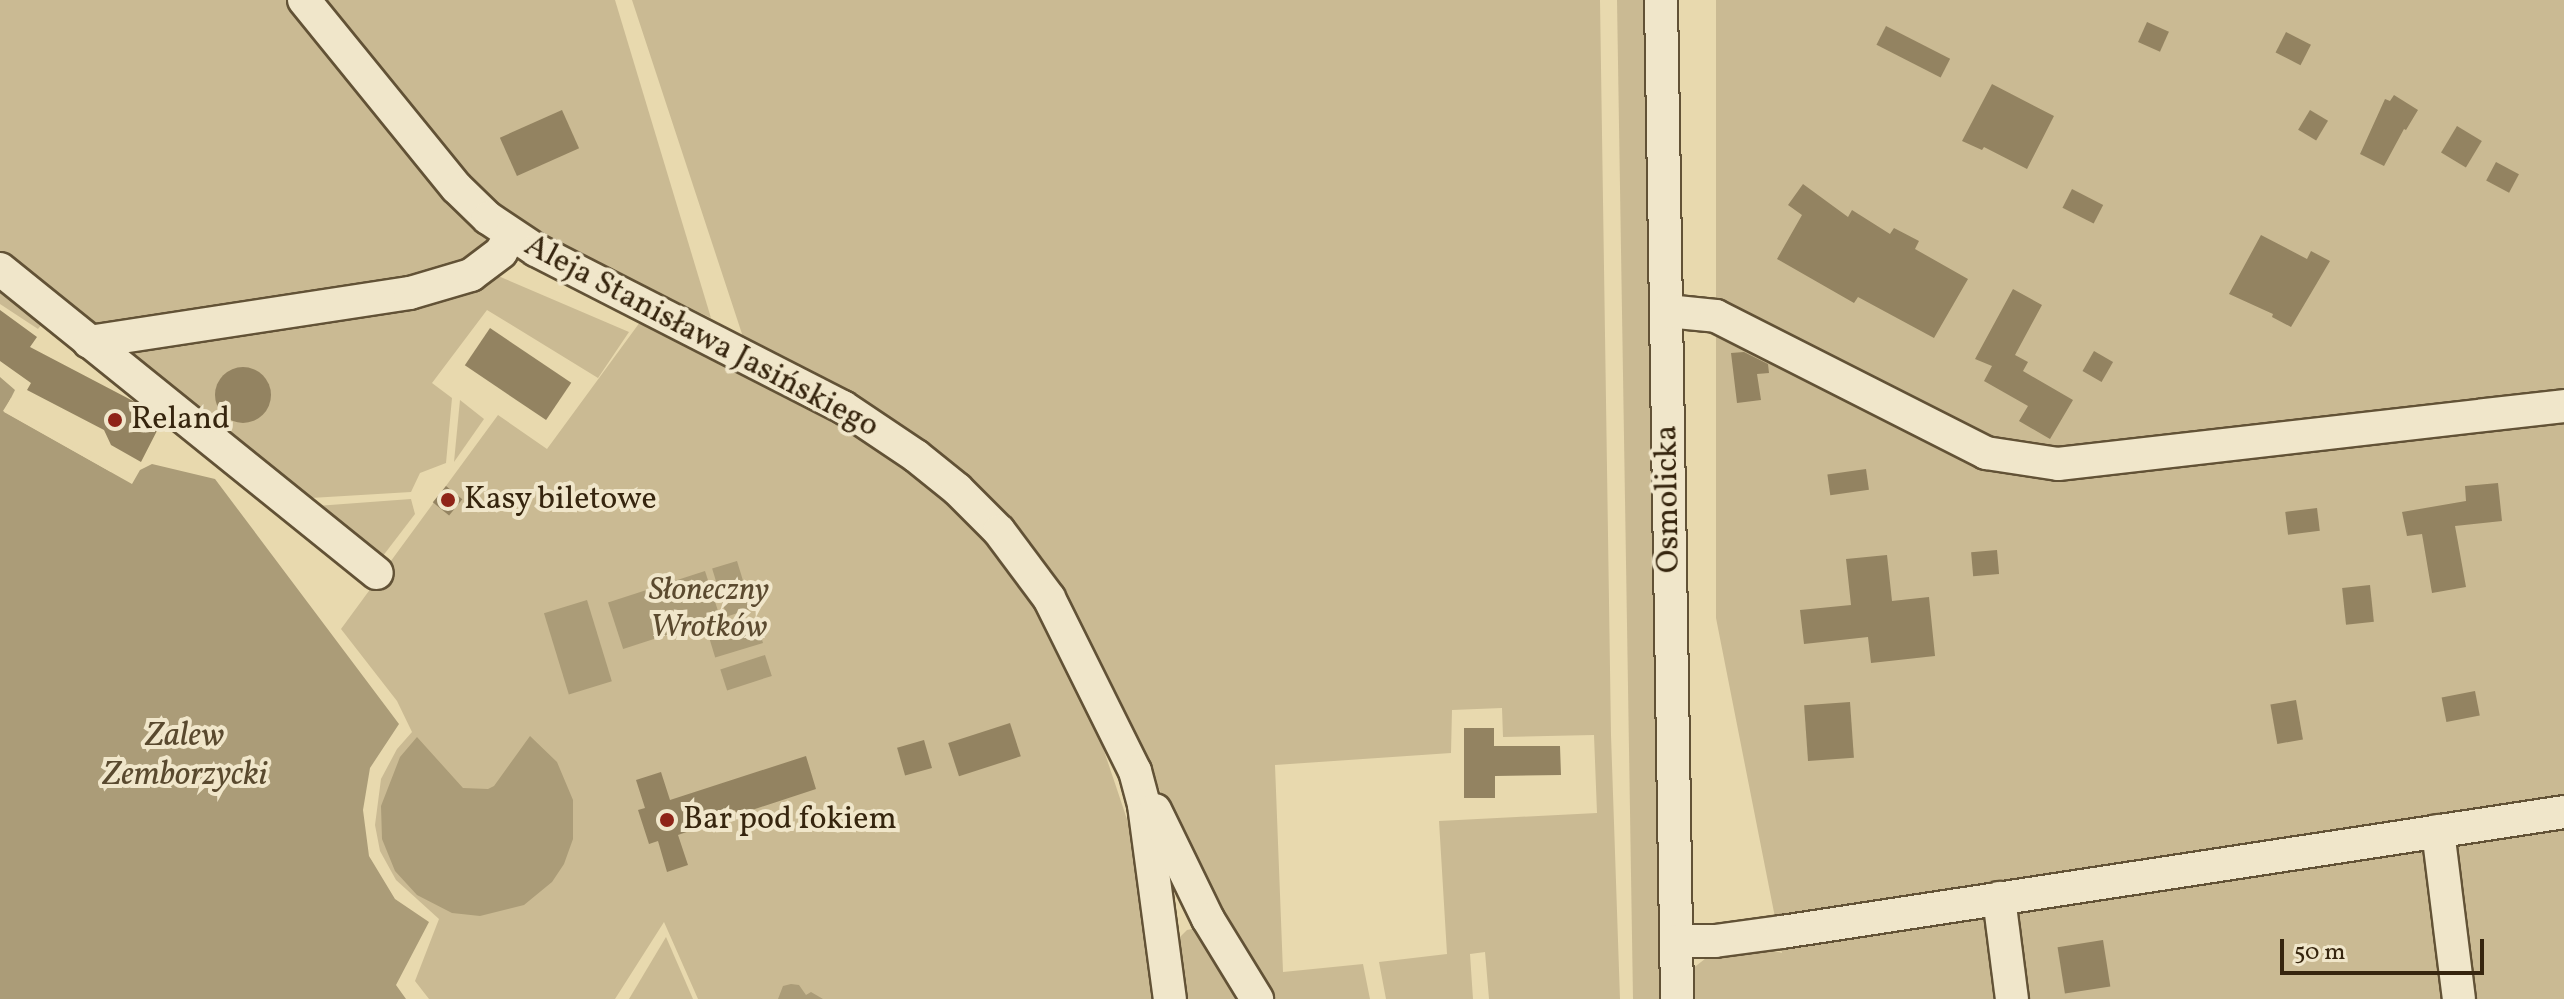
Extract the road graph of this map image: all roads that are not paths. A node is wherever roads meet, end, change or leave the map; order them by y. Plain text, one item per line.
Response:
1 (304, 0) edge
2 (1661, 0) edge
3 (511, 235) junction
4 (0, 269) edge
5 (1667, 311) junction
6 (89, 342) junction
7 (2564, 406) edge
8 (377, 573) dead end
9 (1135, 771) junction
10 (2564, 812) edge
11 (2438, 831) junction
12 (1999, 898) junction
13 (1676, 941) junction
14 (1170, 999) edge
15 (1257, 999) edge
16 (1677, 999) edge
17 (2012, 999) edge
18 (2459, 999) edge

1 - 3 street, Aleja Stanisława Jasińskiego
2 - 5 street, Osmolicka
3 - 6 street
3 - 9 street, Aleja Stanisława Jasińskiego
4 - 6 street
5 - 7 street
5 - 13 street, Osmolicka
6 - 8 street
9 - 14 street, Aleja Stanisława Jasińskiego
9 - 15 street
10 - 11 street
11 - 12 street
11 - 18 street
12 - 13 street
12 - 17 street
13 - 16 street, Osmolicka

